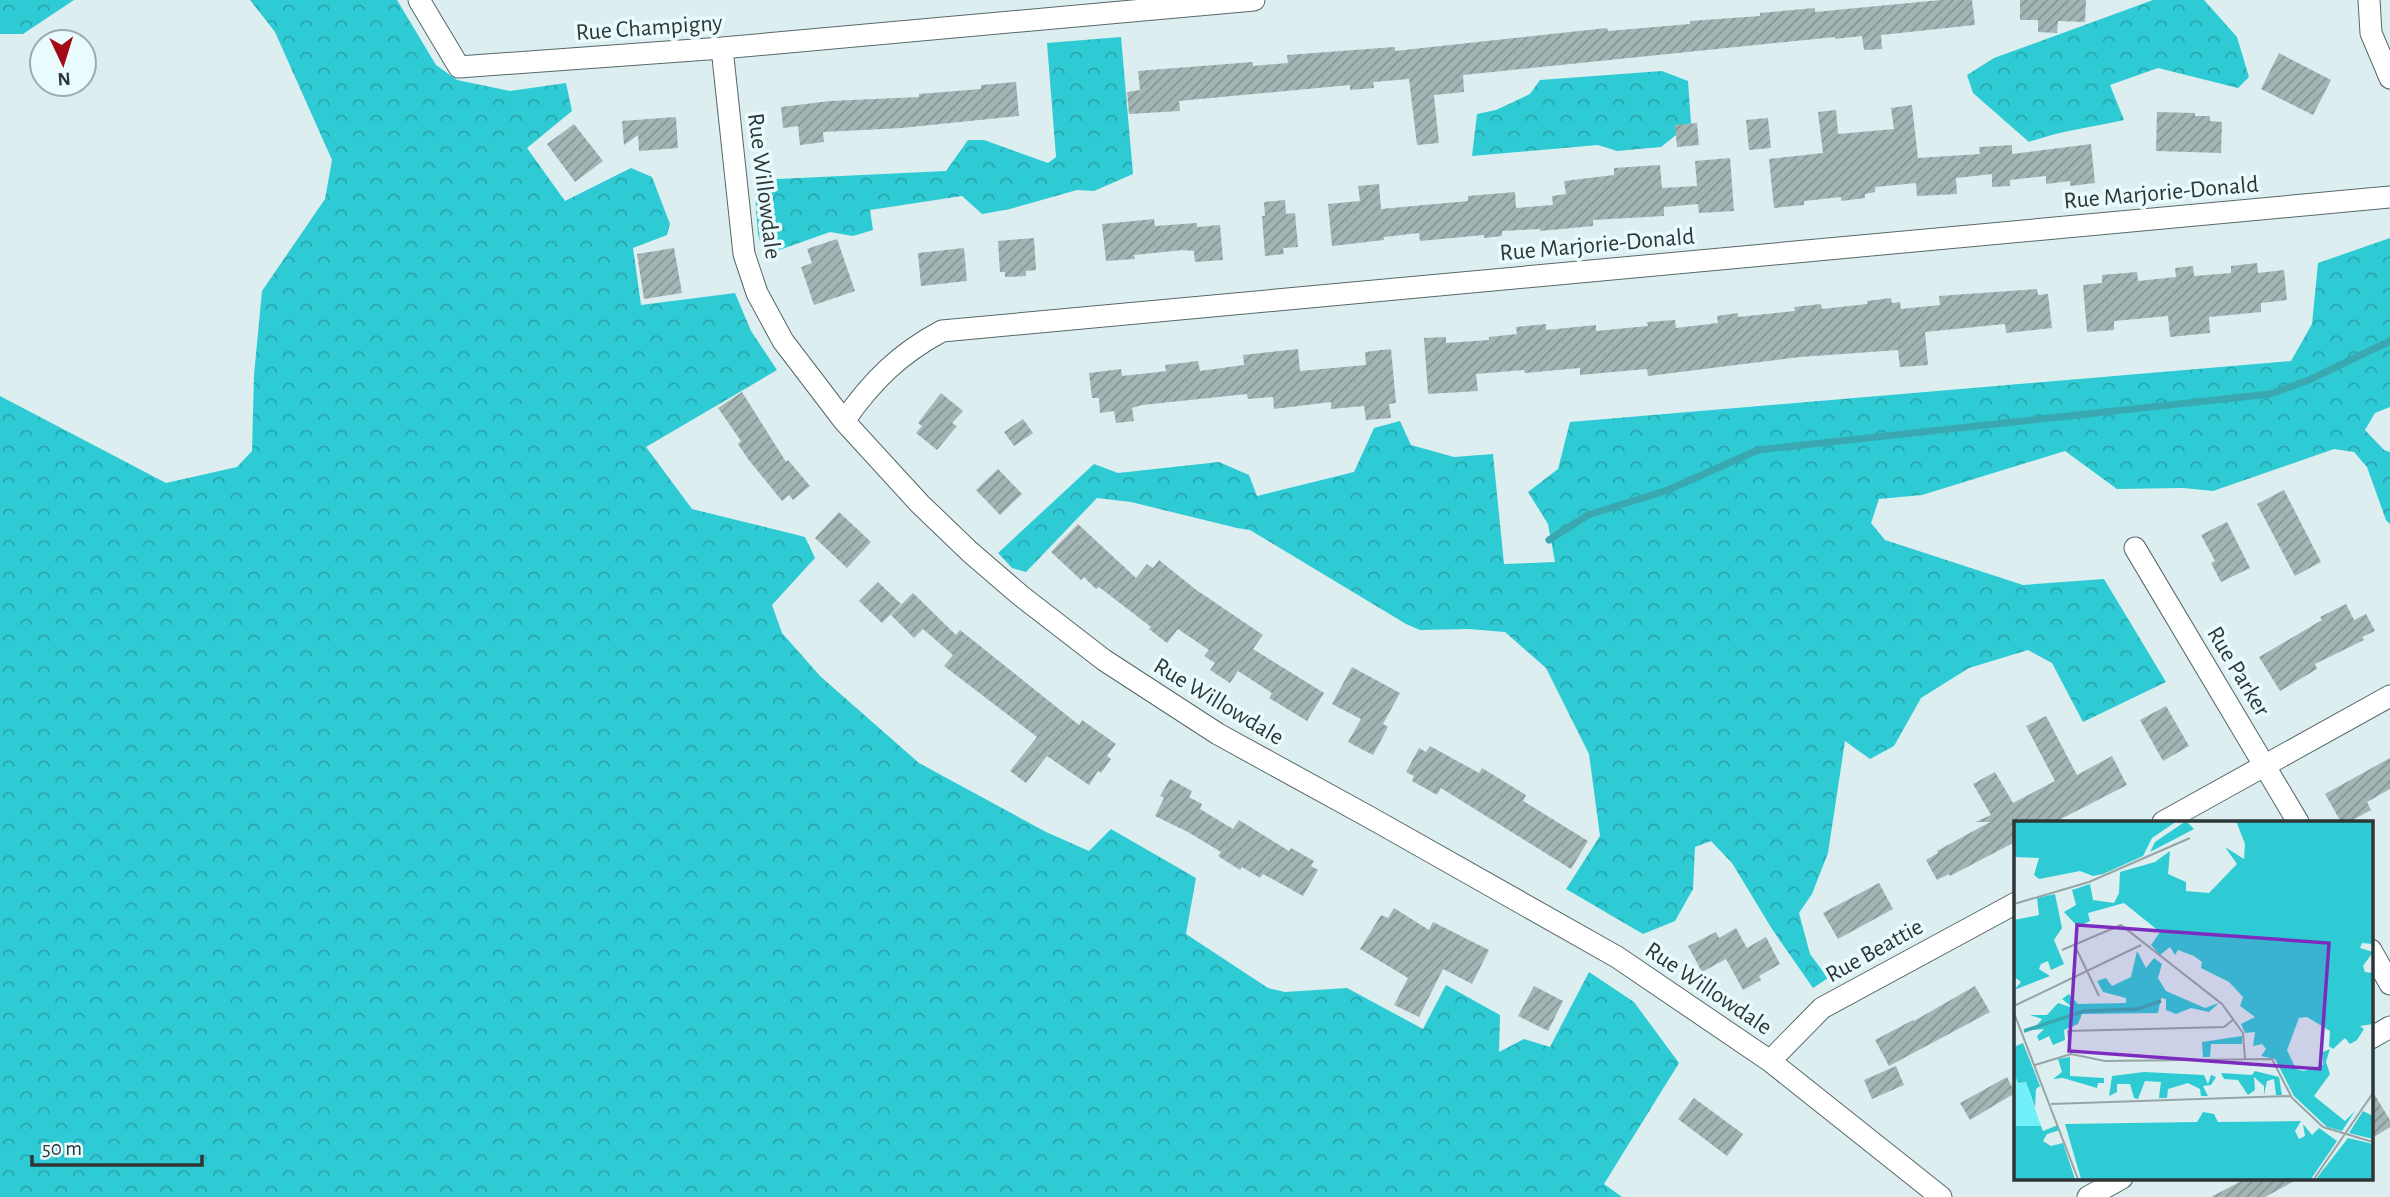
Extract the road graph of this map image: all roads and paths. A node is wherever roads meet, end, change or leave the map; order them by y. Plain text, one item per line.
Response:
1 (419, 0) edge
2 (1254, 0) edge
3 (2369, 0) edge
4 (722, 48) junction
5 (2390, 78) edge
6 (2390, 197) edge
7 (845, 421) junction
8 (2134, 548) dead end
9 (2390, 696) edge
10 (2266, 766) junction
11 (2165, 821) edge
12 (2297, 821) edge
13 (2014, 904) edge
14 (2372, 952) edge
15 (2390, 984) edge
16 (2390, 1027) edge
17 (2372, 1037) edge
18 (1770, 1061) junction
19 (2118, 1180) edge
20 (1941, 1197) edge
21 (2088, 1197) edge

1 - 4 street, Rue Champigny
2 - 4 street, Rue Champigny
3 - 5 street
4 - 7 street, Rue Willowdale
6 - 7 street, Rue Marjorie-Donald
7 - 18 street, Rue Willowdale
8 - 10 street, Rue Parker
9 - 10 street
10 - 11 street
10 - 12 street, Rue Parker
13 - 18 street, Rue Beattie
14 - 15 street
16 - 17 street
18 - 20 street, Rue Willowdale
19 - 21 street

